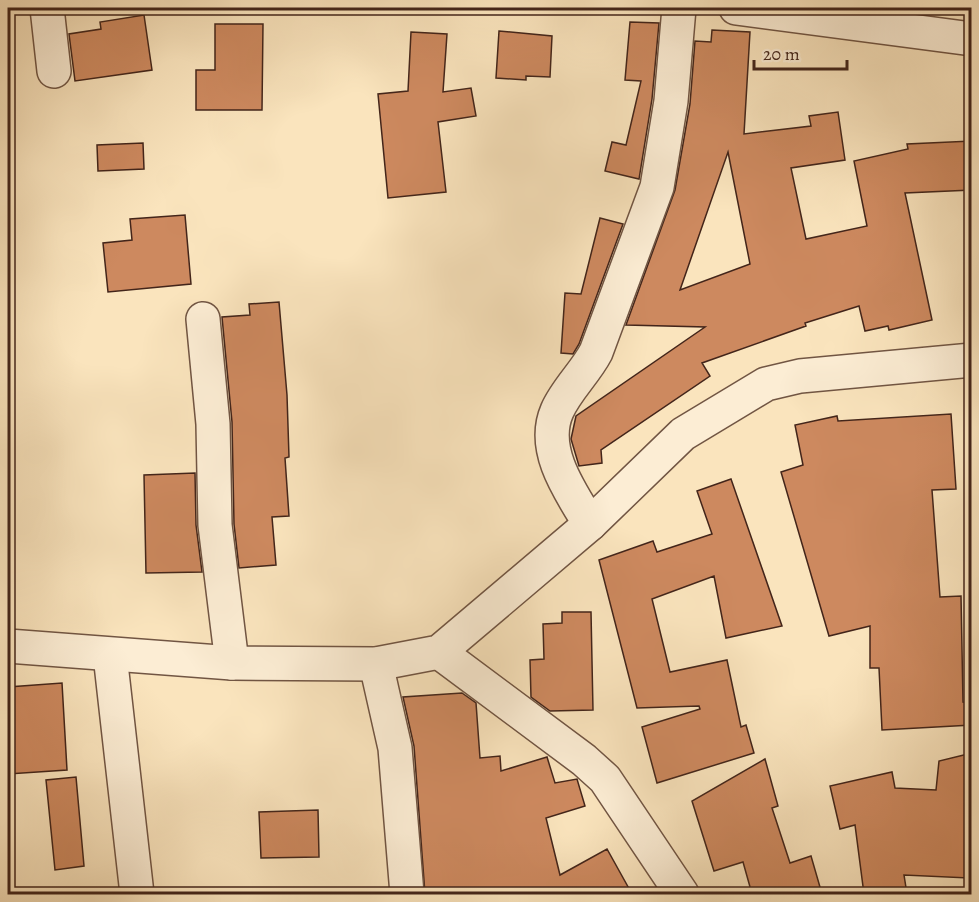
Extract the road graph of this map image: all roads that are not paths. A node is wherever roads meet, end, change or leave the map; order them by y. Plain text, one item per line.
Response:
1 (47, 8) edge
2 (679, 8) edge
3 (736, 8) edge
4 (972, 39) edge
5 (54, 71) dead end
6 (203, 319) dead end
7 (972, 360) edge
8 (590, 524) junction
9 (8, 646) edge
10 (439, 652) junction
11 (110, 655) junction
12 (232, 663) junction
13 (376, 664) junction
14 (136, 894) edge
15 (407, 894) edge
16 (682, 894) edge

1 - 5 street
2 - 8 street
3 - 4 street
6 - 12 street
7 - 8 street
8 - 10 street
9 - 11 street
10 - 13 street
10 - 16 street
11 - 12 street
11 - 14 street
12 - 13 street
13 - 15 street

